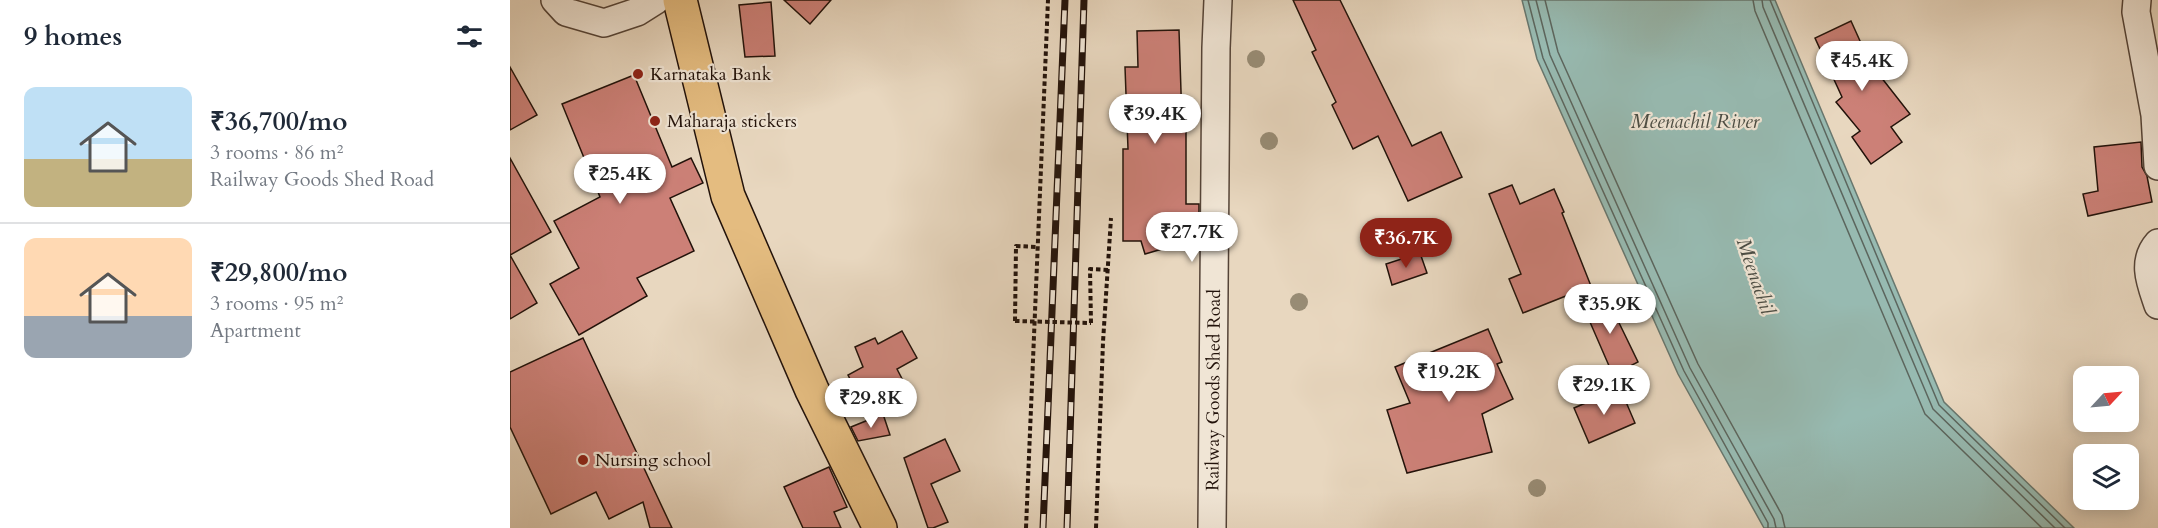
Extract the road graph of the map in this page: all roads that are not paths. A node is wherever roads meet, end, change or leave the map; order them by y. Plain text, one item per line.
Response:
1 (555, 0) edge
2 (656, 0) edge
3 (680, 0) edge
4 (1218, 0) edge
5 (2137, 0) edge
6 (2158, 166) edge
7 (2158, 243) edge
8 (2158, 305) edge
9 (880, 528) edge
10 (1212, 528) edge

1 - 2 street
3 - 9 main road
4 - 10 street, Railway Goods Shed Road
5 - 6 street
7 - 8 street

